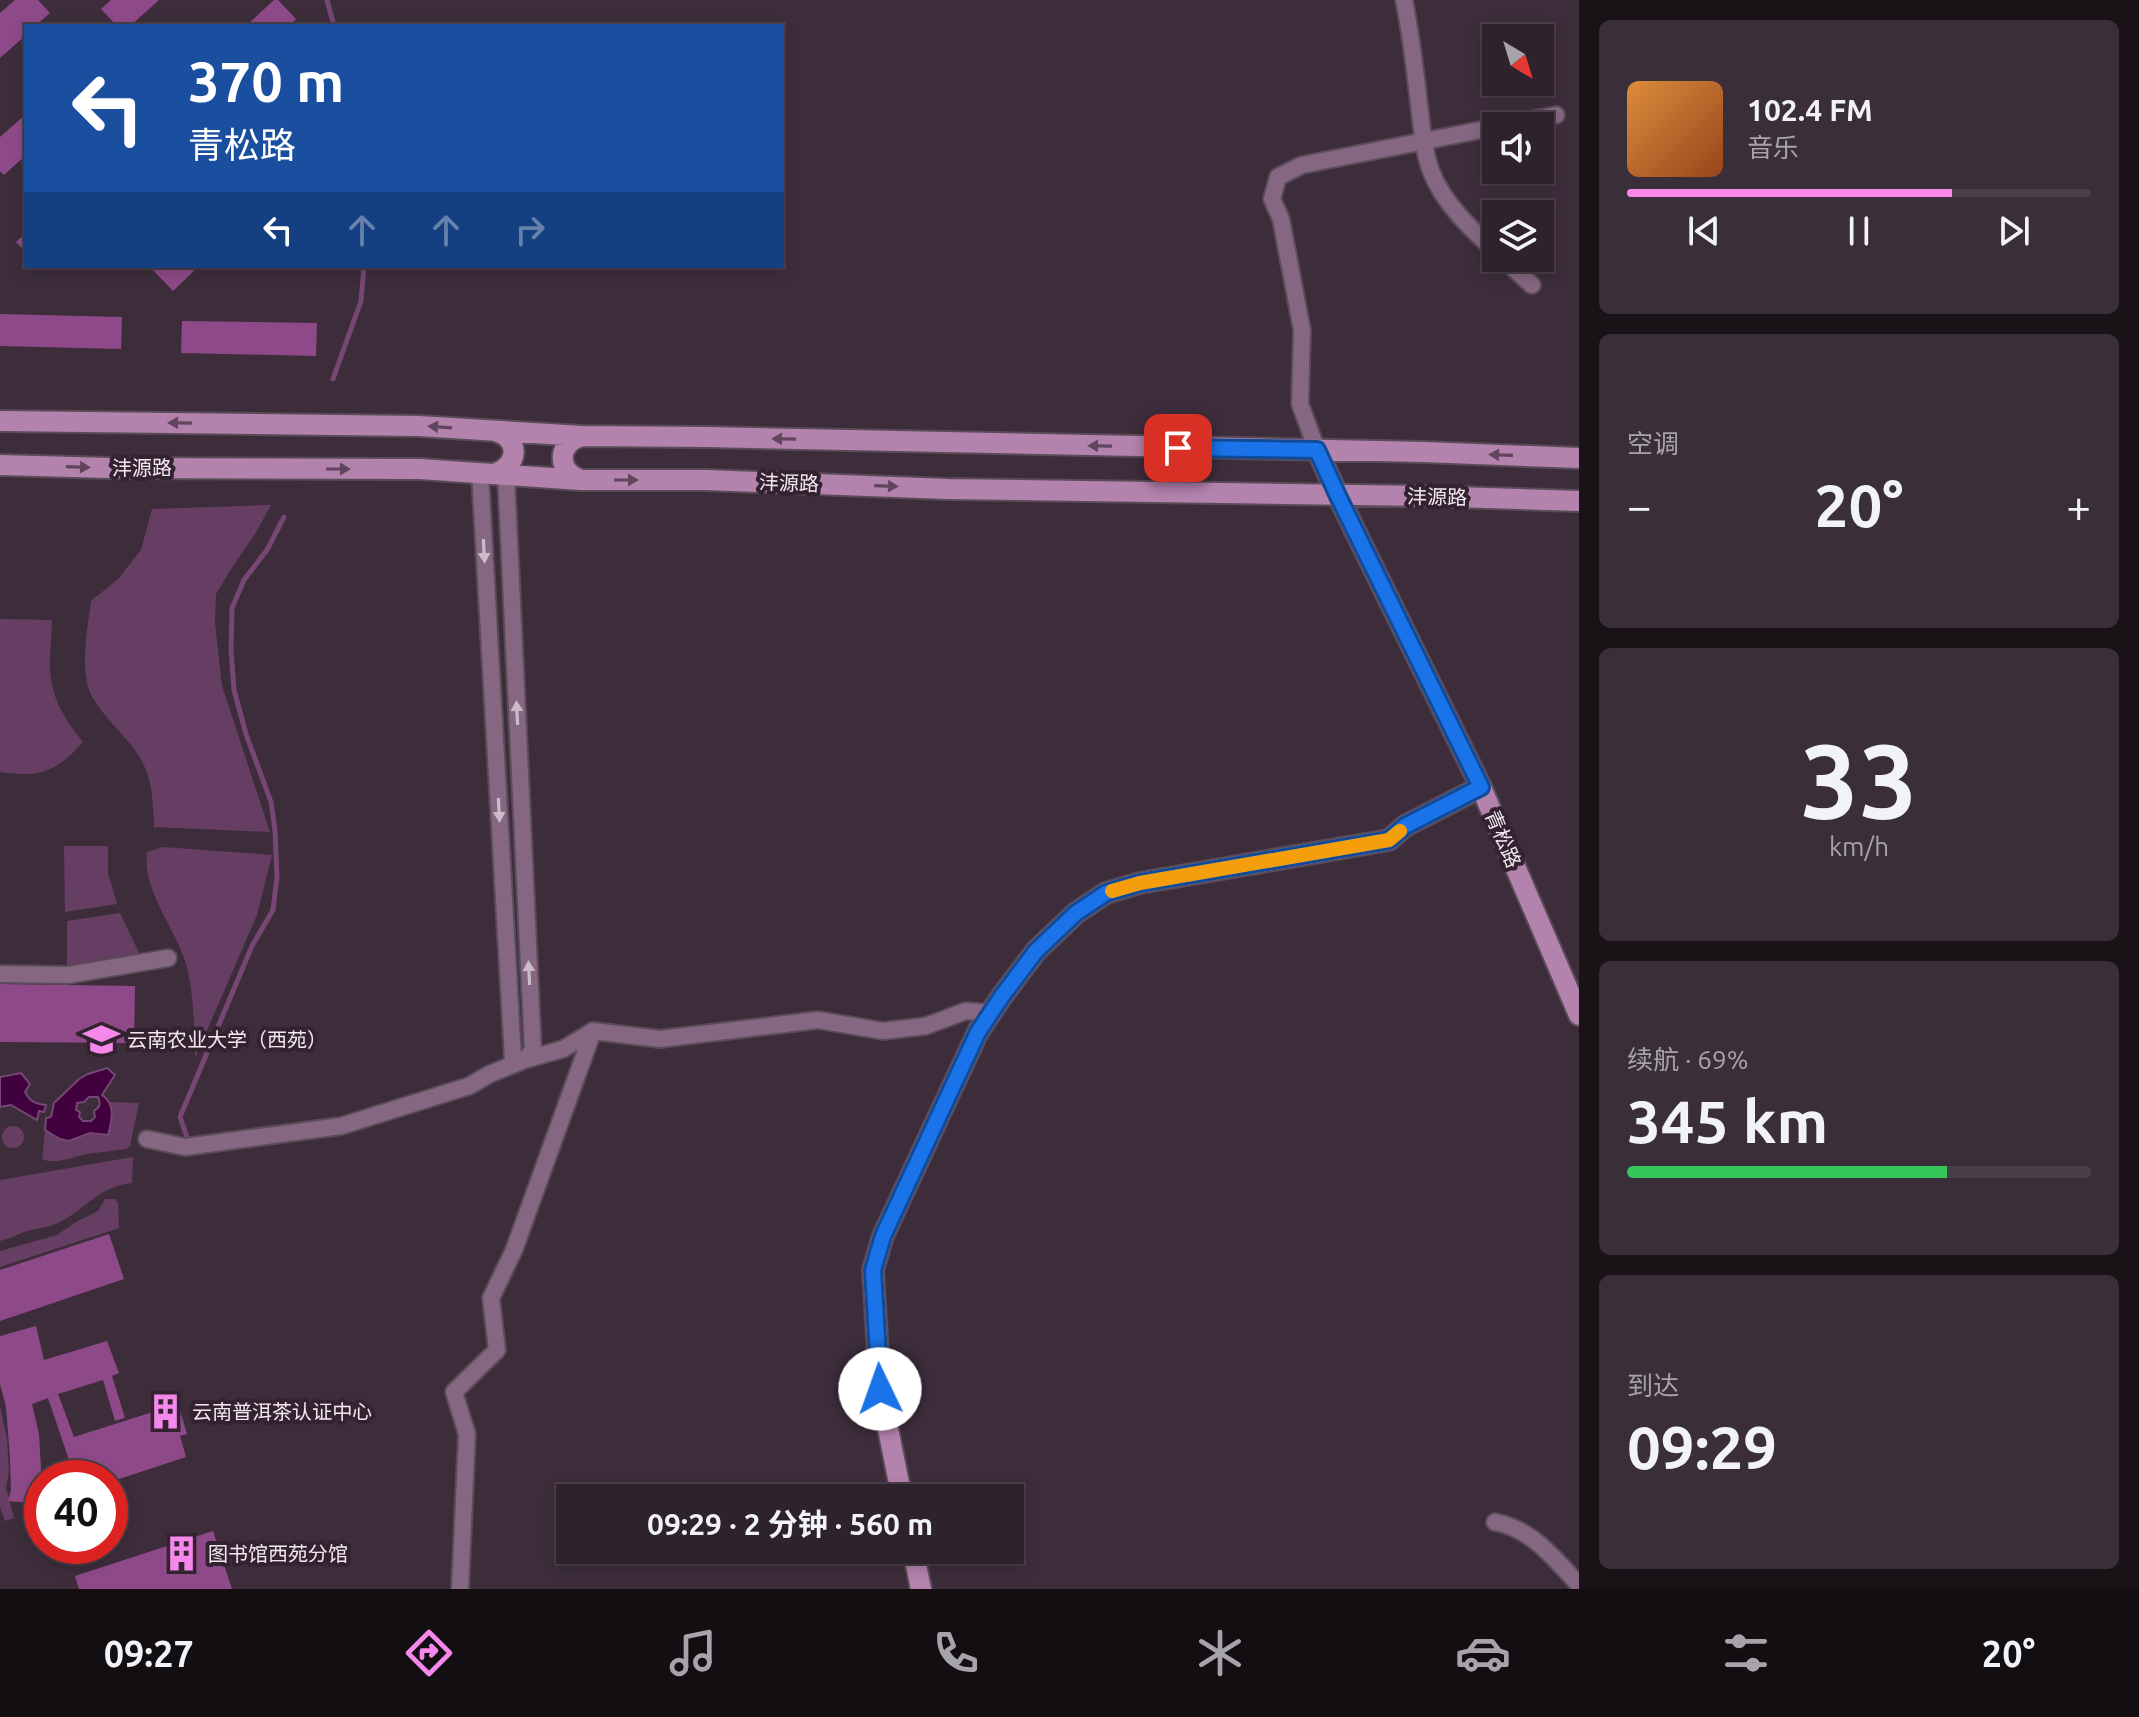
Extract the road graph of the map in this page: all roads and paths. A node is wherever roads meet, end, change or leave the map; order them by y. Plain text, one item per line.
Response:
1 (1404, 0) edge
2 (1482, 129) edge
3 (1424, 141) junction
4 (1482, 239) edge
5 (1518, 272) edge
6 (1532, 285) dead end
7 (0, 421) edge
8 (495, 431) junction
9 (582, 436) junction
10 (1317, 450) junction
11 (1579, 458) edge
12 (0, 465) edge
13 (494, 474) junction
14 (581, 480) junction
15 (1338, 496) junction
16 (1579, 501) edge
17 (1481, 787) junction
18 (168, 958) dead end
19 (0, 974) edge
20 (991, 1013) junction
21 (1579, 1015) edge
22 (593, 1031) junction
23 (524, 1060) junction
24 (147, 1139) dead end
25 (899, 1484) edge
26 (1495, 1522) dead end
27 (916, 1564) edge
28 (1579, 1585) edge
29 (460, 1589) edge
30 (921, 1589) edge

1 - 3 street
2 - 3 street
3 - 4 street
3 - 10 street
5 - 6 street
8 -> 7 main road
8 - 9 main road
8 - 13 main road
10 -> 9 main road
9 - 14 main road
11 -> 10 main road
10 - 15 main road, 青松路
12 -> 13 main road, 沣源路
13 - 14 main road, 沣源路
23 -> 13 street
13 -> 23 street
14 -> 15 main road, 沣源路
15 - 16 main road, 沣源路
15 - 17 main road, 青松路
17 - 20 main road
17 - 21 main road, 青松路
18 - 19 street
20 - 22 street
20 - 25 main road
22 - 23 street
22 - 29 street
23 - 24 street
26 - 28 street
27 - 30 main road

